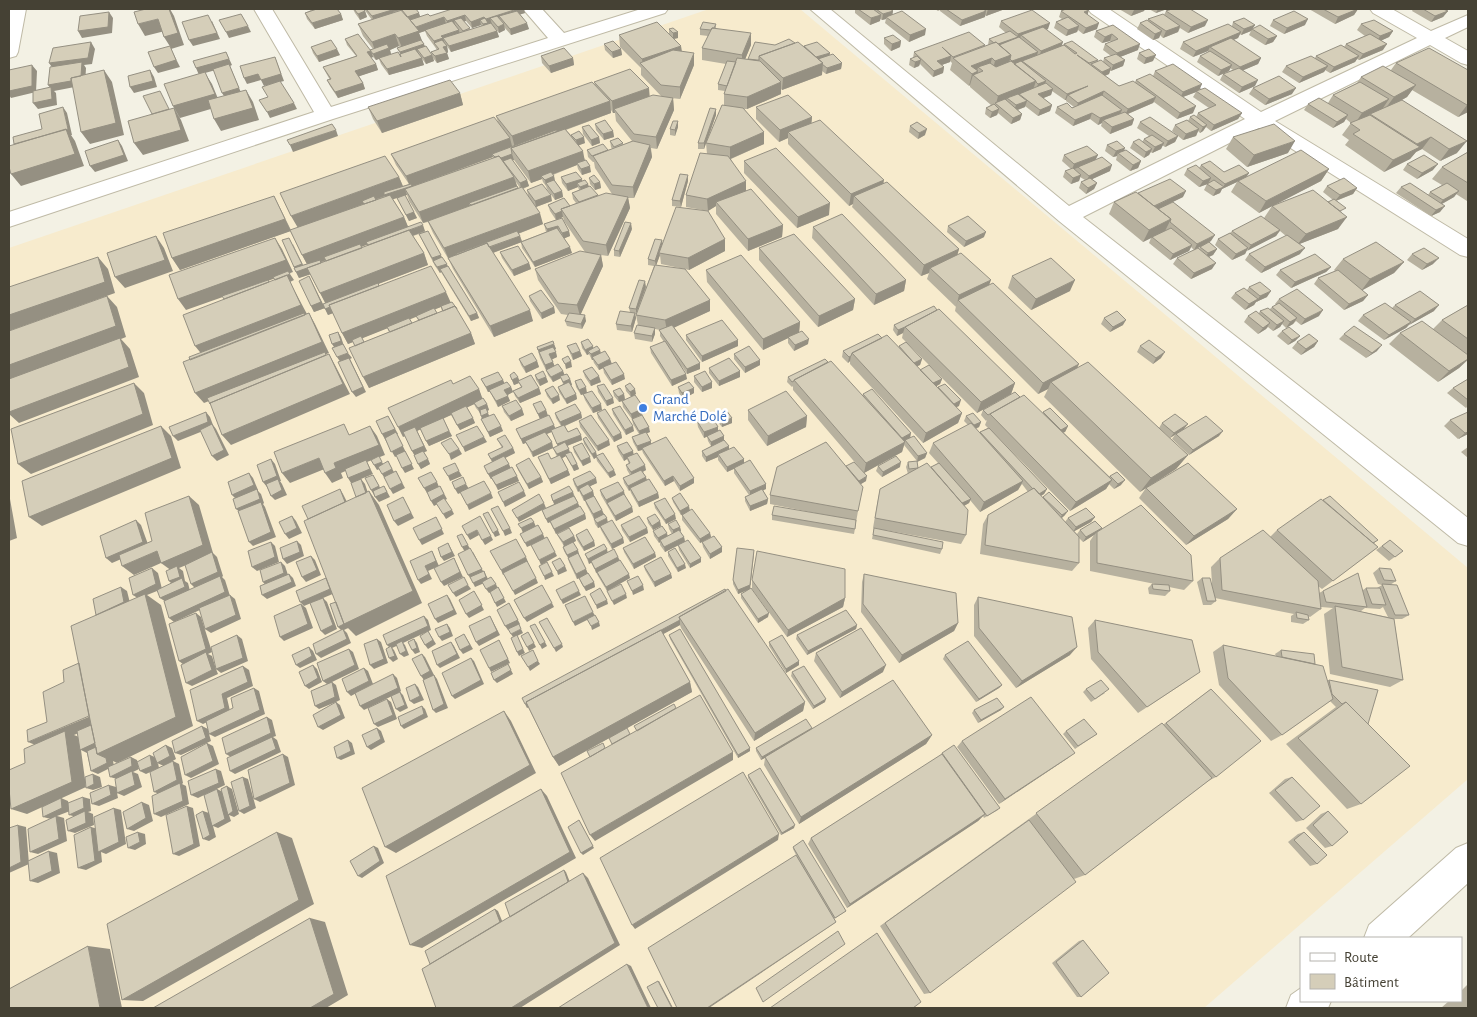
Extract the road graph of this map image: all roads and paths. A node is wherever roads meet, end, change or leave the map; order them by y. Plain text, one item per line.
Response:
1 (37, 9) edge
2 (263, 9) edge
3 (532, 9) edge
4 (659, 9) edge
5 (819, 9) edge
6 (1097, 9) edge
7 (1379, 9) edge
8 (14, 13) edge
9 (1468, 20) edge
10 (1431, 38) junction
11 (560, 40) junction
12 (9, 52) edge
13 (1468, 59) edge
14 (326, 115) junction
15 (1260, 120) junction
16 (1067, 216) junction
17 (9, 220) edge
18 (1468, 249) edge
19 (1468, 534) edge
20 (1468, 860) edge
21 (1383, 937) edge

1 - 8 street
2 - 14 street
3 - 11 street
4 - 11 street
5 - 16 street
6 - 15 street
7 - 10 street
8 - 12 street
9 - 10 street
10 - 13 street
10 - 15 street
11 - 14 street
14 - 17 street
15 - 16 street
15 - 18 street
16 - 19 street
20 - 21 street

